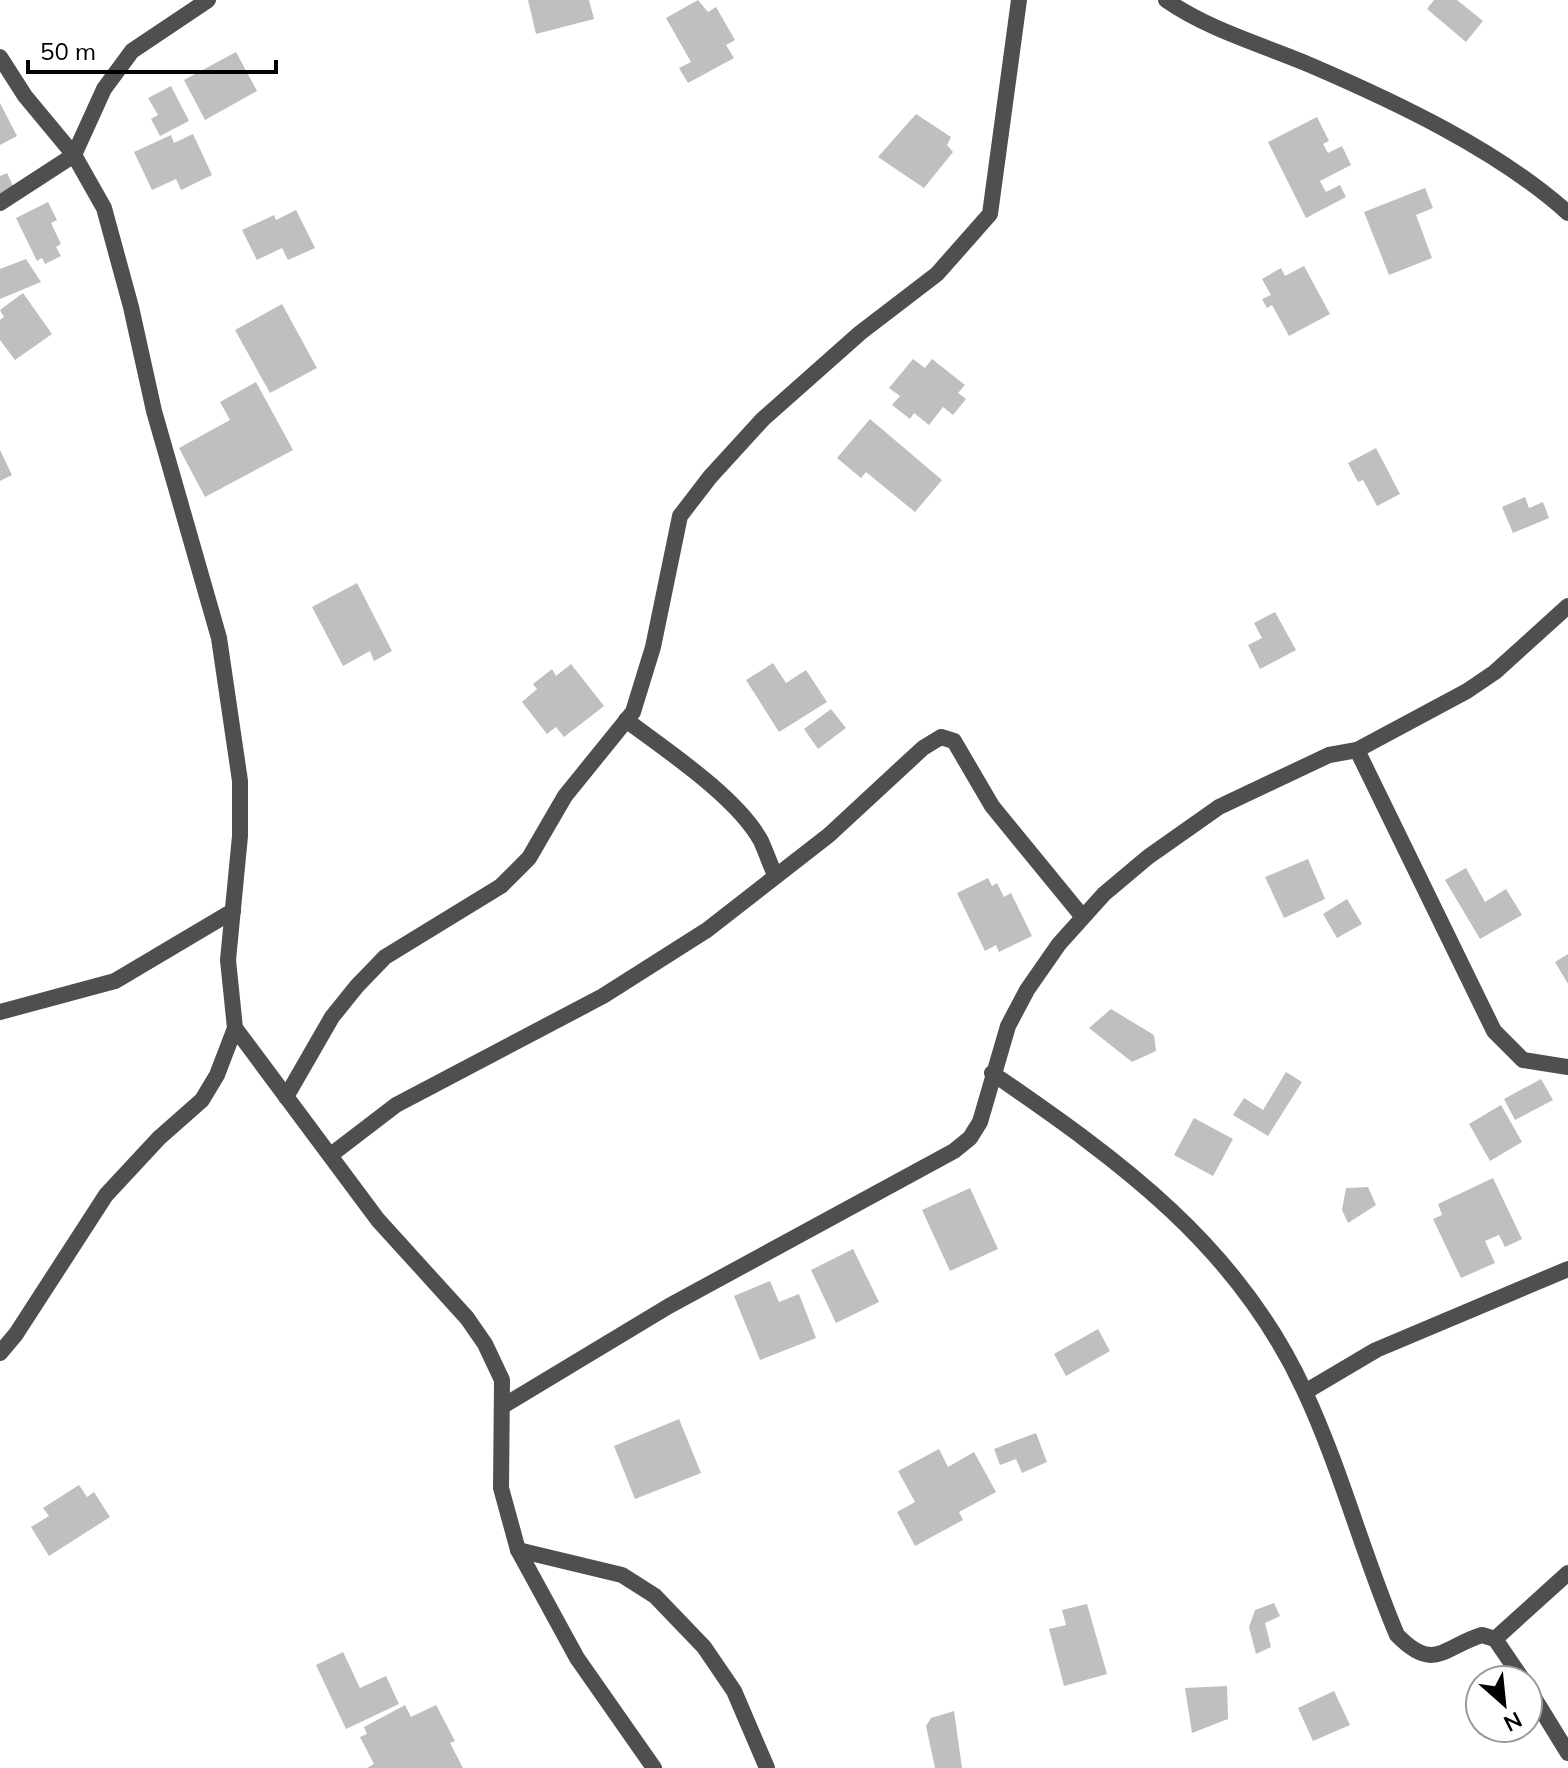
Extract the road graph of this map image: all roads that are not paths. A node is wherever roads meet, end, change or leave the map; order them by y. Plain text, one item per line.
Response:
1 (208, 0) edge
2 (1019, 0) edge
3 (1166, 0) edge
4 (0, 57) edge
5 (74, 155) junction
6 (0, 203) edge
7 (1568, 213) edge
8 (1568, 606) edge
9 (626, 720) junction
10 (1357, 750) junction
11 (775, 875) junction
12 (233, 911) junction
13 (1082, 916) junction
14 (0, 1012) edge
15 (235, 1028) junction
16 (1568, 1067) edge
17 (992, 1073) junction
18 (286, 1097) junction
19 (332, 1154) junction
20 (1568, 1269) edge
21 (0, 1353) edge
22 (1305, 1392) junction
23 (503, 1406) junction
24 (518, 1550) junction
25 (1568, 1573) edge
26 (1495, 1639) junction
27 (1512, 1664) edge
28 (1544, 1714) edge
29 (1568, 1753) edge
30 (650, 1767) edge
31 (767, 1768) edge

1 - 5 street
2 - 9 street
3 - 7 street
4 - 5 street
5 - 6 street
5 - 12 street
8 - 10 street
9 - 11 street
9 - 18 street
10 - 13 street
10 - 16 street
11 - 13 street
11 - 19 street
12 - 14 street
12 - 15 street
13 - 17 street
15 - 18 street
15 - 21 street
17 - 22 street
17 - 23 street
18 - 19 street
19 - 23 street
20 - 22 street
22 - 26 street
23 - 24 street
24 - 30 street
24 - 31 street
25 - 26 street
26 - 27 street
28 - 29 street

